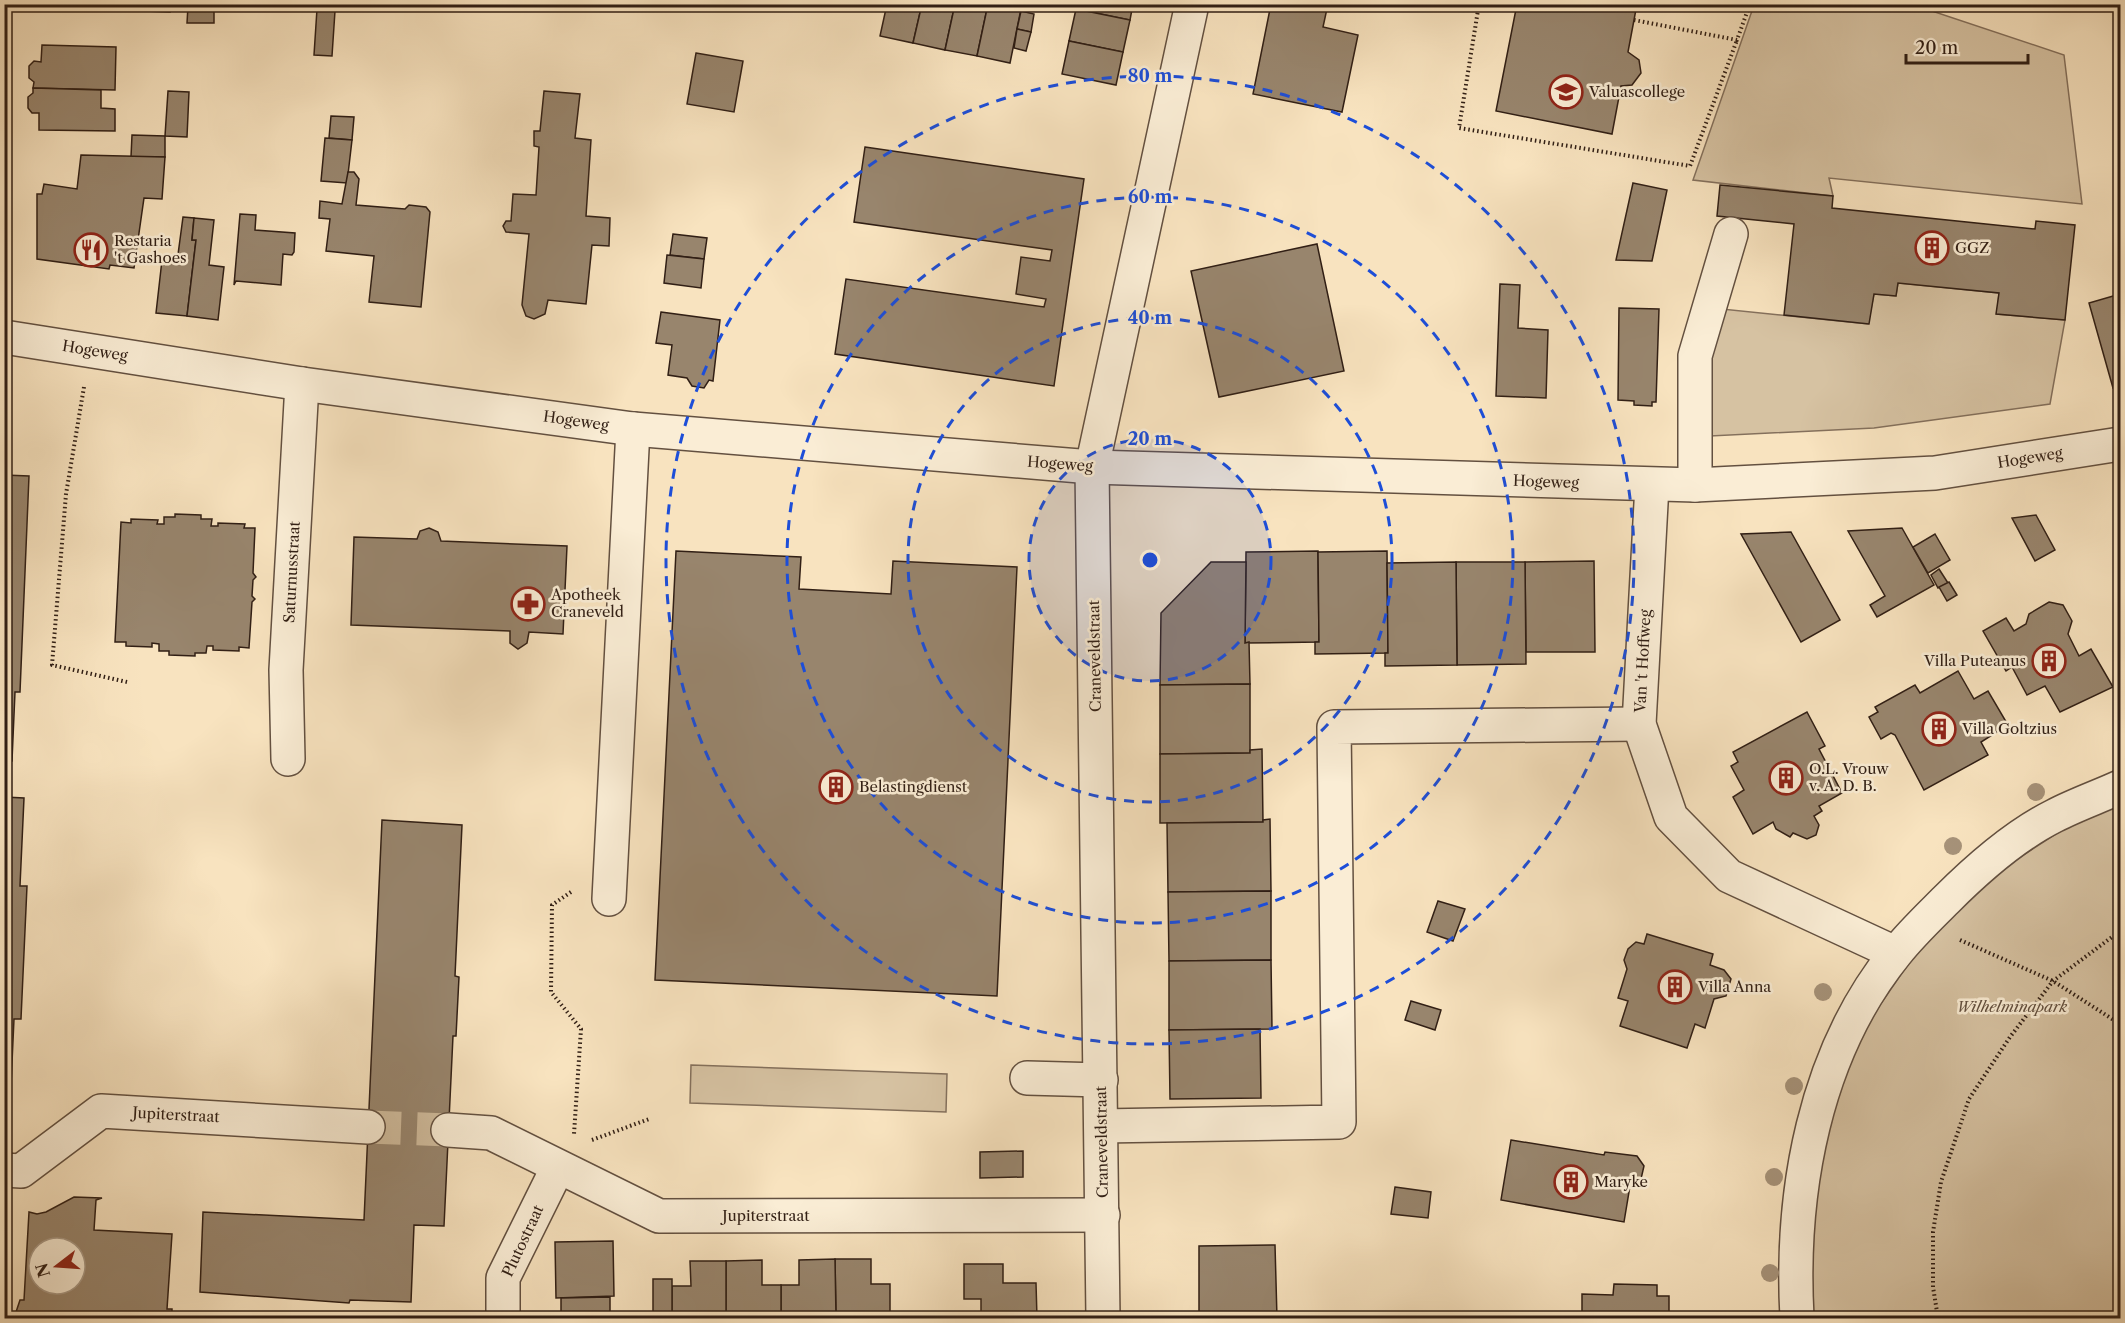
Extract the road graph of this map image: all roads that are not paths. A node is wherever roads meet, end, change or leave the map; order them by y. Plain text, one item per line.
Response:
1 (1192, 4) edge
2 (1731, 234) dead end
3 (4, 337) edge
4 (302, 384) junction
5 (633, 429) junction
6 (2121, 444) edge
7 (1092, 467) junction
8 (1652, 485) junction
9 (1695, 485) junction
10 (1640, 724) junction
11 (288, 759) dead end
12 (2121, 787) edge
13 (609, 899) dead end
14 (1895, 953) junction
15 (1027, 1078) dead end
16 (1101, 1080) junction
17 (1101, 1126) junction
18 (368, 1127) tunnel mouth
19 (448, 1130) tunnel mouth
20 (566, 1157) junction
21 (4, 1170) edge
22 (1103, 1215) junction
23 (503, 1318) edge
24 (1103, 1318) edge
25 (1797, 1318) edge

1 - 7 street, Craneveldstraat
2 - 9 street
3 - 4 street, Hogeweg
4 - 5 street, Hogeweg
4 - 11 street, Saturnusstraat
5 - 7 street, Hogeweg
5 - 13 street
6 - 9 street, Hogeweg
7 - 8 street, Hogeweg
7 - 16 street, Craneveldstraat
8 - 9 street, Hogeweg
8 - 10 street, Van 't Hoffweg
10 - 14 street, Van 't Hoffweg
10 - 17 street
12 - 14 street
14 - 25 street
15 - 16 street
16 - 17 street, Craneveldstraat
17 - 22 street, Craneveldstraat
18 - 21 street, Jupiterstraat
19 - 20 street, Jupiterstraat
20 - 22 street, Jupiterstraat
20 - 23 street, Plutostraat
22 - 24 street, Craneveldstraat

